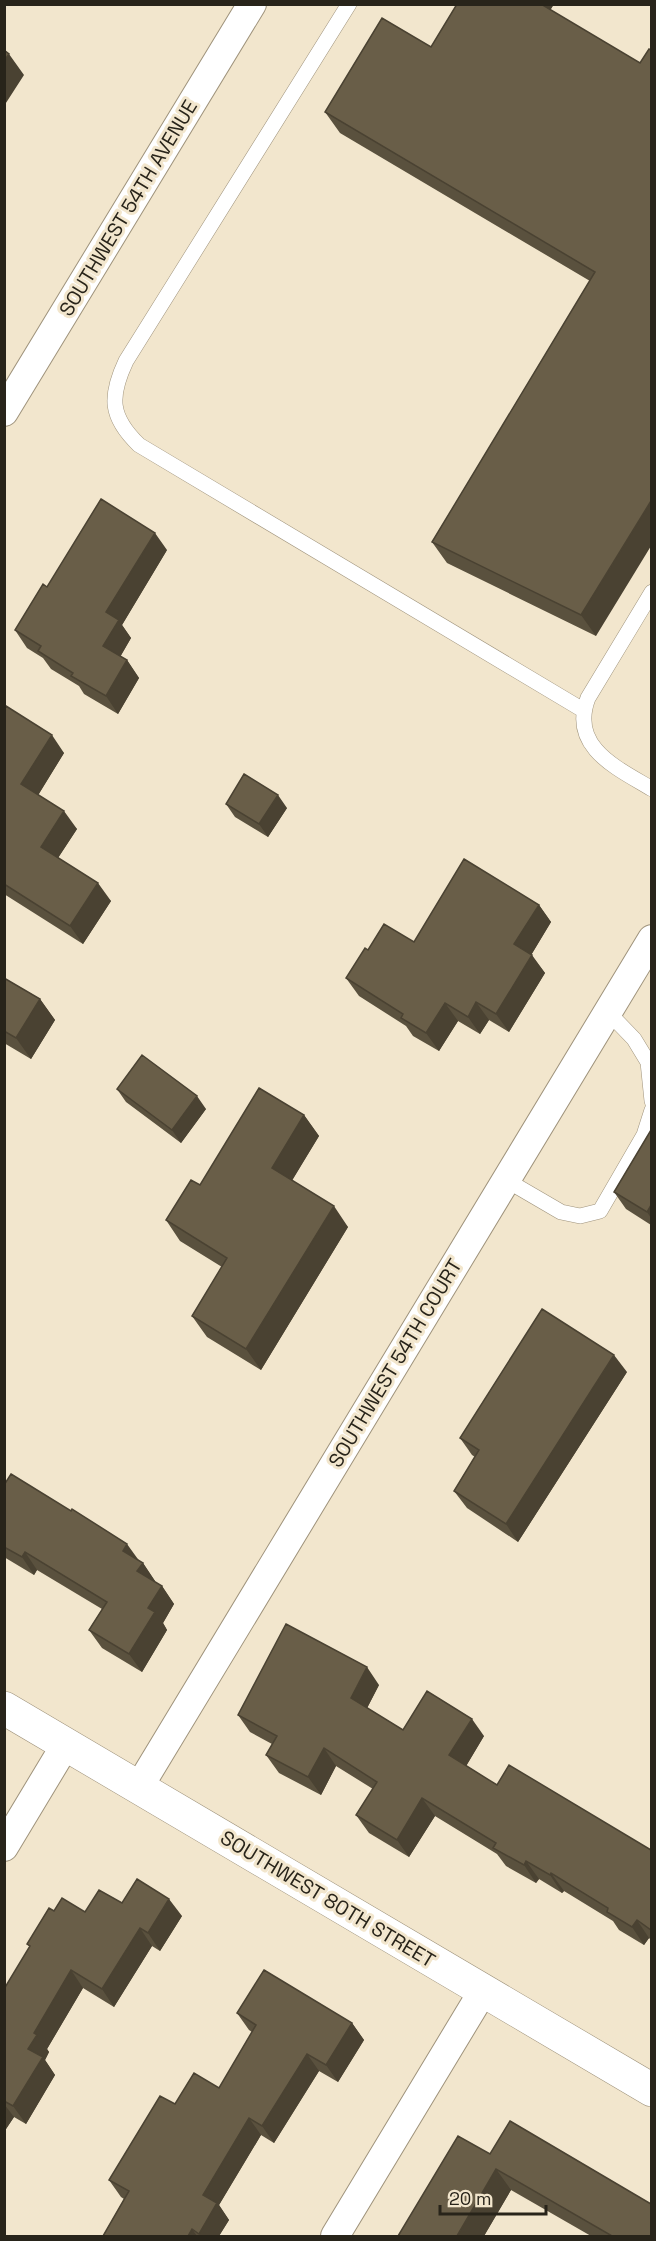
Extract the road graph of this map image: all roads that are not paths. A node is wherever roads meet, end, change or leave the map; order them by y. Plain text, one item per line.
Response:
1 (252, 4) edge
2 (349, 4) edge
3 (4, 412) edge
4 (651, 592) edge
5 (583, 710) junction
6 (651, 789) edge
7 (651, 939) edge
8 (608, 1012) junction
9 (651, 1101) edge
10 (651, 1110) edge
11 (506, 1180) junction
12 (4, 1708) edge
13 (66, 1744) junction
14 (139, 1787) junction
15 (4, 1847) edge
16 (483, 1991) junction
17 (651, 2090) edge
18 (335, 2236) edge

1 - 3 street, SOUTHWEST 54TH AVENUE
2 - 5 lane
4 - 5 lane
5 - 6 lane
7 - 8 street, SOUTHWEST 54TH COURT
8 - 9 lane
8 - 11 street, SOUTHWEST 54TH COURT
10 - 11 lane
11 - 14 street, SOUTHWEST 54TH COURT
12 - 13 street, SOUTHWEST 80TH STREET
13 - 14 street, SOUTHWEST 80TH STREET
13 - 15 street
14 - 16 street, SOUTHWEST 80TH STREET
16 - 17 street, SOUTHWEST 80TH STREET
16 - 18 street

